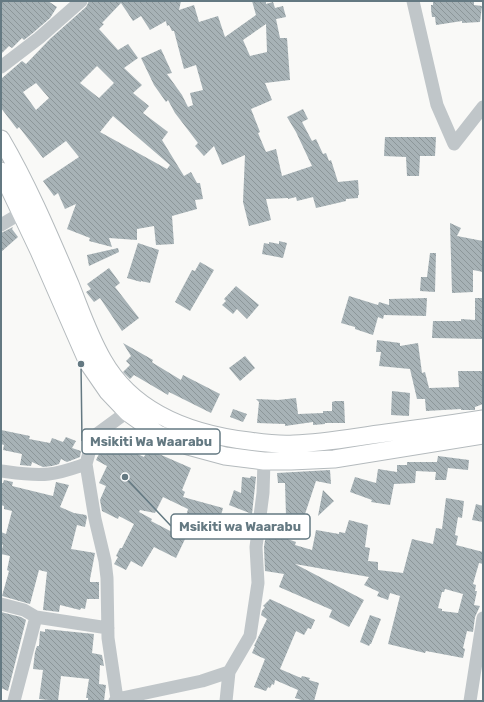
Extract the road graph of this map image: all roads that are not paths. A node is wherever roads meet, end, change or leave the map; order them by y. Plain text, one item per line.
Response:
1 (81, 1) edge
2 (413, 1) edge
3 (1, 67) edge
4 (483, 107) edge
5 (1, 139) edge
6 (1, 171) edge
7 (21, 213) junction
8 (1, 224) edge
9 (127, 412) junction
10 (483, 419) edge
11 (483, 435) edge
12 (264, 461) junction
13 (86, 464) junction
14 (1, 471) edge
15 (1, 604) edge
16 (36, 617) junction
17 (483, 618) edge
18 (108, 628) junction
19 (229, 672) junction
20 (116, 700) edge
21 (14, 701) edge
22 (226, 701) edge
23 (470, 701) edge

1 - 3 street
2 - 4 street
5 - 10 main road
6 - 7 main road
7 - 8 street
7 - 9 main road
9 - 12 main road
9 - 13 street
11 - 12 main road
12 - 19 street
13 - 14 street
13 - 18 street
15 - 16 street
16 - 18 street
16 - 21 street
17 - 23 street
18 - 20 street
19 - 20 street
19 - 22 street

